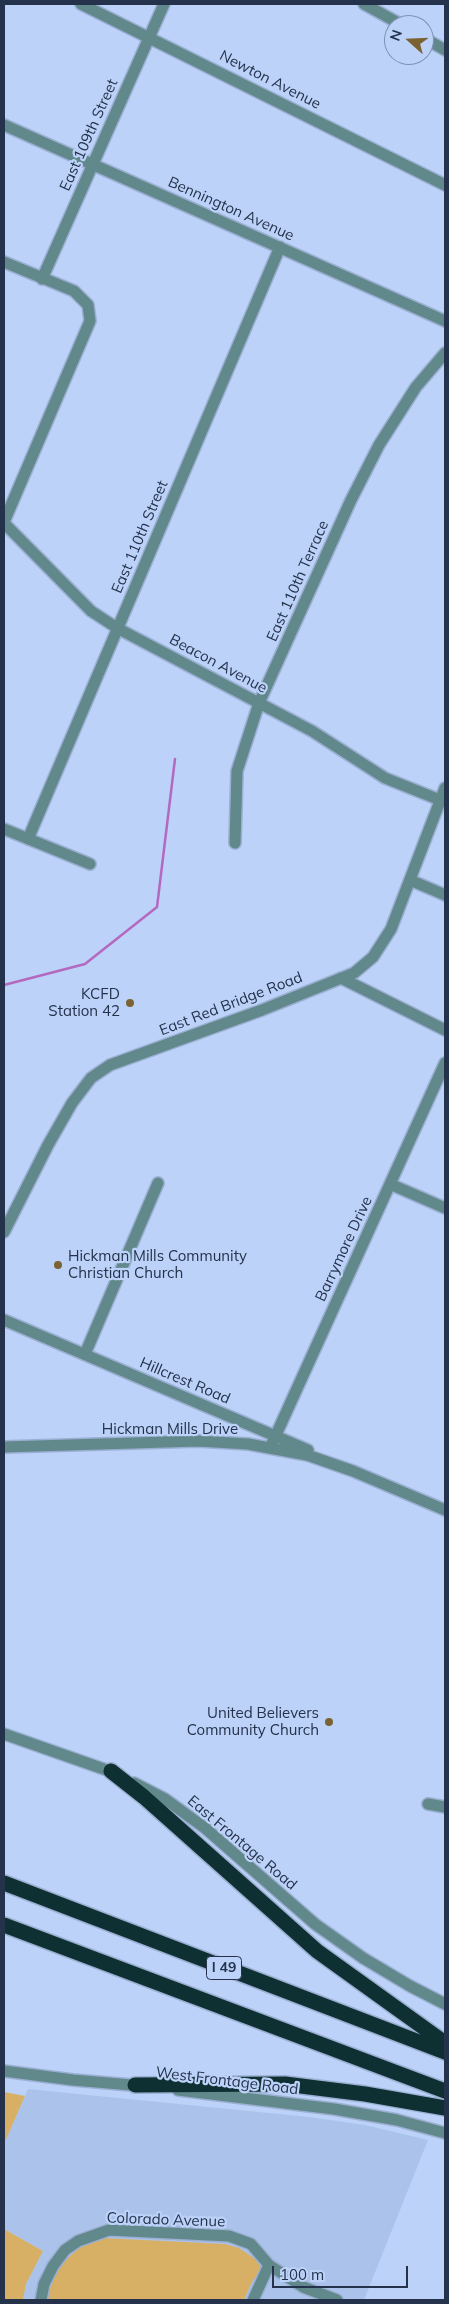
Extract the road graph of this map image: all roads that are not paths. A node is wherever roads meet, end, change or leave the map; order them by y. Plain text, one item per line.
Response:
1 (81, 4) edge
2 (164, 4) edge
3 (364, 4) edge
4 (384, 15) edge
5 (149, 36) junction
6 (434, 44) edge
7 (445, 50) edge
8 (4, 125) edge
9 (92, 164) junction
10 (445, 185) edge
11 (280, 247) junction
12 (4, 262) edge
13 (42, 279) junction
14 (445, 321) edge
15 (445, 353) edge
16 (4, 523) edge
17 (117, 628) junction
18 (259, 703) junction
19 (445, 788) edge
20 (440, 800) junction
21 (4, 829) edge
22 (28, 838) junction
23 (235, 843) dead end
24 (90, 864) dead end
25 (410, 880) junction
26 (445, 895) edge
27 (341, 978) junction
28 (445, 1030) edge
29 (445, 1063) edge
30 (158, 1183) dead end
31 (390, 1184) junction
32 (445, 1208) edge
33 (4, 1232) edge
34 (4, 1320) edge
35 (85, 1354) junction
36 (275, 1436) junction
37 (4, 1447) edge
38 (270, 1448) junction
39 (353, 1471) junction
40 (445, 1510) edge
41 (4, 1734) edge
42 (110, 1771) junction
43 (428, 1804) dead end
44 (445, 1807) edge
45 (4, 1884) edge
46 (4, 1925) edge
47 (445, 2004) edge
48 (445, 2043) edge
49 (445, 2052) edge
50 (4, 2070) edge
51 (135, 2085) junction
52 (445, 2091) edge
53 (445, 2108) edge
54 (445, 2133) edge
55 (269, 2265) junction
56 (42, 2300) edge
57 (253, 2300) edge
58 (338, 2300) edge

1 - 5 street, Newton Avenue
2 - 5 street, East 109th Street
3 - 4 street
5 - 9 street, East 109th Street
5 - 10 street, Newton Avenue
6 - 7 street
8 - 9 street, Bennington Avenue
9 - 11 street, Bennington Avenue
9 - 13 street, East 109th Street
11 - 14 street, Bennington Avenue
11 - 17 street, East 110th Street
12 - 13 street
13 - 16 street
15 - 18 street, East 110th Terrace
16 - 17 street, Beacon Avenue
17 - 18 street, Beacon Avenue
17 - 22 street, East 110th Street
18 - 20 street, Beacon Avenue
18 - 23 street, East 110th Terrace
19 - 20 street, East Red Bridge Road
20 - 25 street, East Red Bridge Road
21 - 22 street
22 - 24 street
25 - 26 street
25 - 27 street, East Red Bridge Road
27 - 28 street
27 - 33 street, East Red Bridge Road
29 - 31 street, Barrymore Drive
30 - 35 street
31 - 32 street
31 - 36 street, Barrymore Drive
34 - 35 street, Hillcrest Road
35 - 36 street, Hillcrest Road
36 - 38 street, Barrymore Drive
36 - 39 street, Hillcrest Road
37 - 38 street, Hickman Mills Drive
38 - 39 street, Hickman Mills Drive
39 - 40 street, Hickman Mills Drive
41 - 42 street, East Frontage Road
42 - 47 street, East Frontage Road
42 - 48 highway
43 - 44 street
45 - 49 highway, I 49
46 - 52 highway, I 49
50 - 51 street, West Frontage Road
51 - 53 highway
51 - 54 street, West Frontage Road
55 - 56 street, Colorado Avenue
55 - 57 street
55 - 58 street, Colorado Avenue

